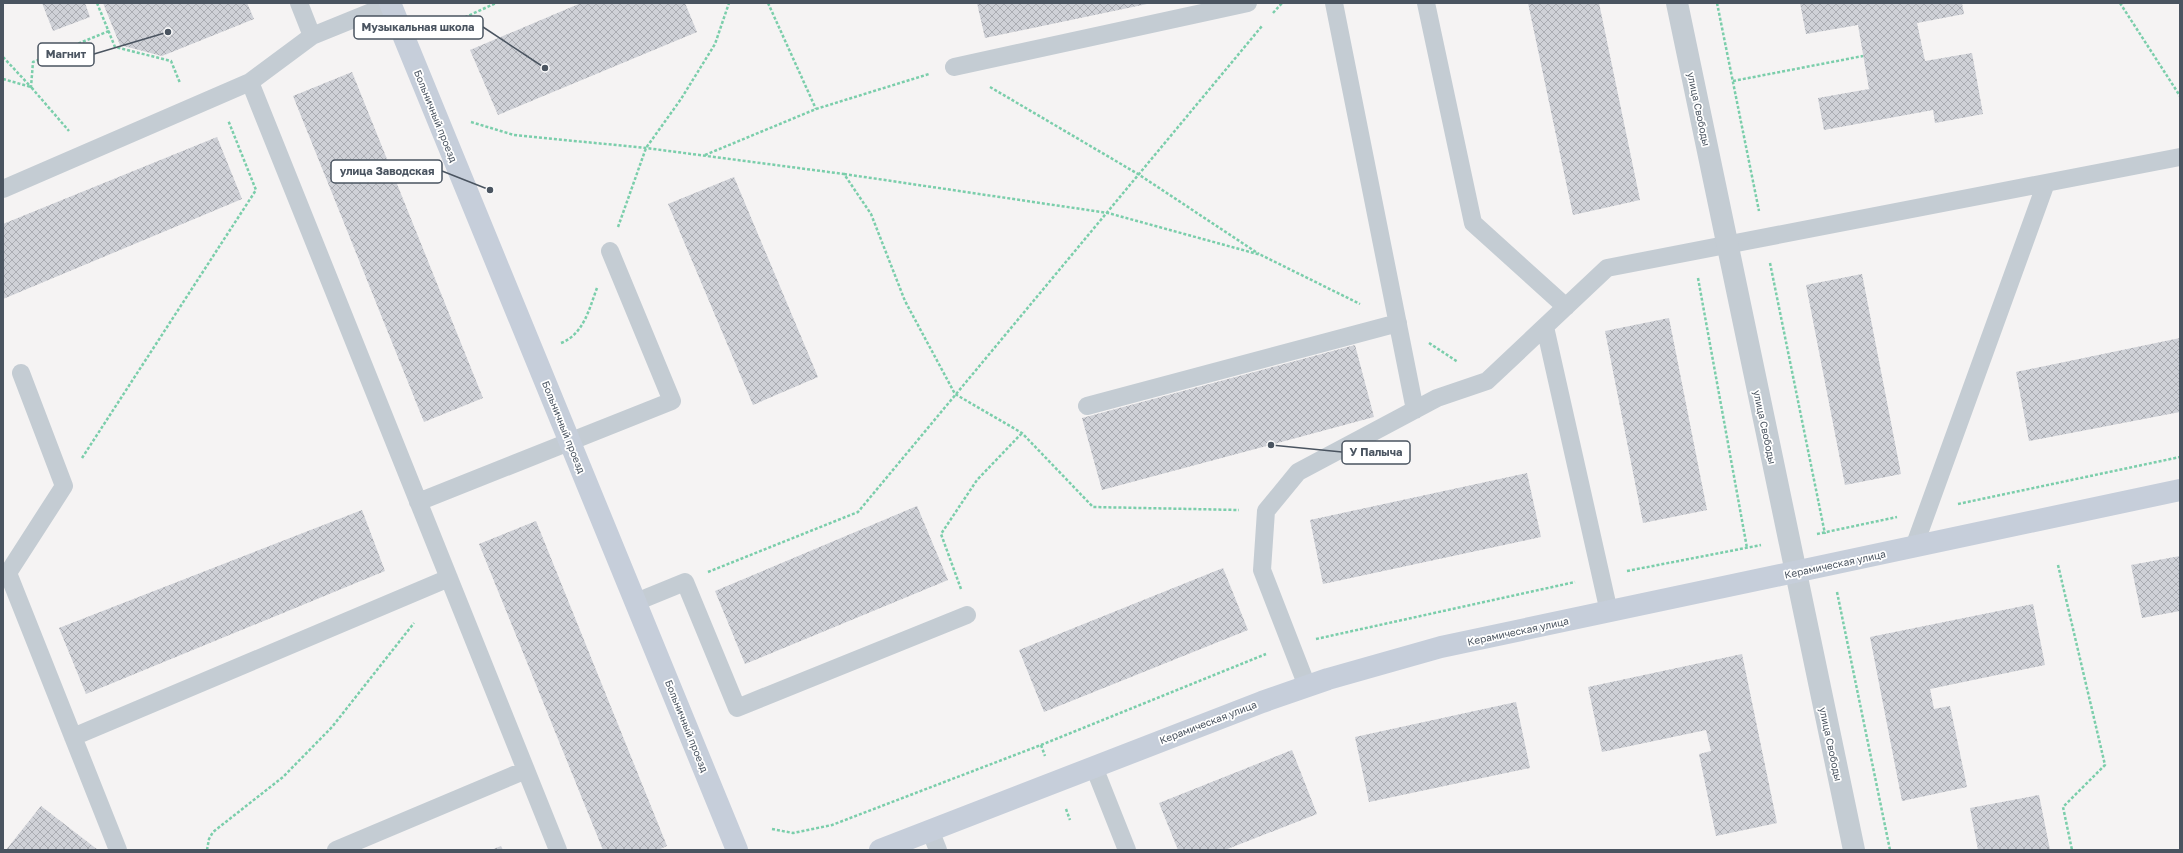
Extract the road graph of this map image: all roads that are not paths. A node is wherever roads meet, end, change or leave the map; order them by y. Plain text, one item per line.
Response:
1 (299, 3) edge
2 (1248, 3) edge
3 (1334, 3) edge
4 (1426, 3) edge
5 (1677, 3) edge
6 (391, 4) edge
7 (312, 36) junction
8 (954, 67) road end
9 (250, 82) junction
10 (2180, 158) edge
11 (2046, 184) junction
12 (3, 189) edge
13 (1727, 245) junction
14 (610, 251) road end
15 (1566, 307) junction
16 (1398, 323) junction
17 (1545, 327) junction
18 (21, 373) dead end
19 (1087, 406) dead end
20 (1415, 410) junction
21 (570, 442) junction
22 (2180, 490) edge
23 (418, 502) junction
24 (1914, 547) junction
25 (1796, 572) junction
26 (449, 578) junction
27 (636, 602) junction
28 (1608, 612) junction
29 (967, 615) dead end
30 (1307, 686) junction
31 (73, 738) junction
32 (1094, 767) junction
33 (526, 770) junction
34 (934, 840) edge
35 (118, 850) edge
36 (336, 850) edge
37 (558, 850) edge
38 (737, 850) edge
39 (880, 850) edge
40 (1127, 850) edge
41 (1854, 850) edge

1 - 7 lane
2 - 8 lane
3 - 16 lane
4 - 15 lane
5 - 13 street, улица Свободы
6 - 7 lane
6 - 21 main road, Больничный проезд
7 - 9 lane
9 - 12 lane
9 - 23 lane
10 - 11 lane
11 - 13 lane
11 - 24 lane
13 - 15 lane
13 - 25 street, улица Свободы
14 - 21 lane
15 - 17 lane
16 - 19 lane
16 - 20 lane
17 - 20 lane
17 - 28 lane
18 - 31 lane
20 - 30 lane
21 - 23 lane
21 - 27 main road, Больничный проезд
22 - 24 main road, Керамическая улица
23 - 26 lane
24 - 25 main road, Керамическая улица
25 - 28 main road, Керамическая улица
25 - 41 street, улица Свободы
26 - 31 lane
26 - 33 lane
27 - 29 lane
27 - 38 main road, Больничный проезд
28 - 30 main road, Керамическая улица
30 - 32 main road, Керамическая улица
31 - 35 lane
32 - 34 main road, Керамическая улица
32 - 40 lane
33 - 36 lane
33 - 37 lane
34 - 39 main road, Керамическая улица

